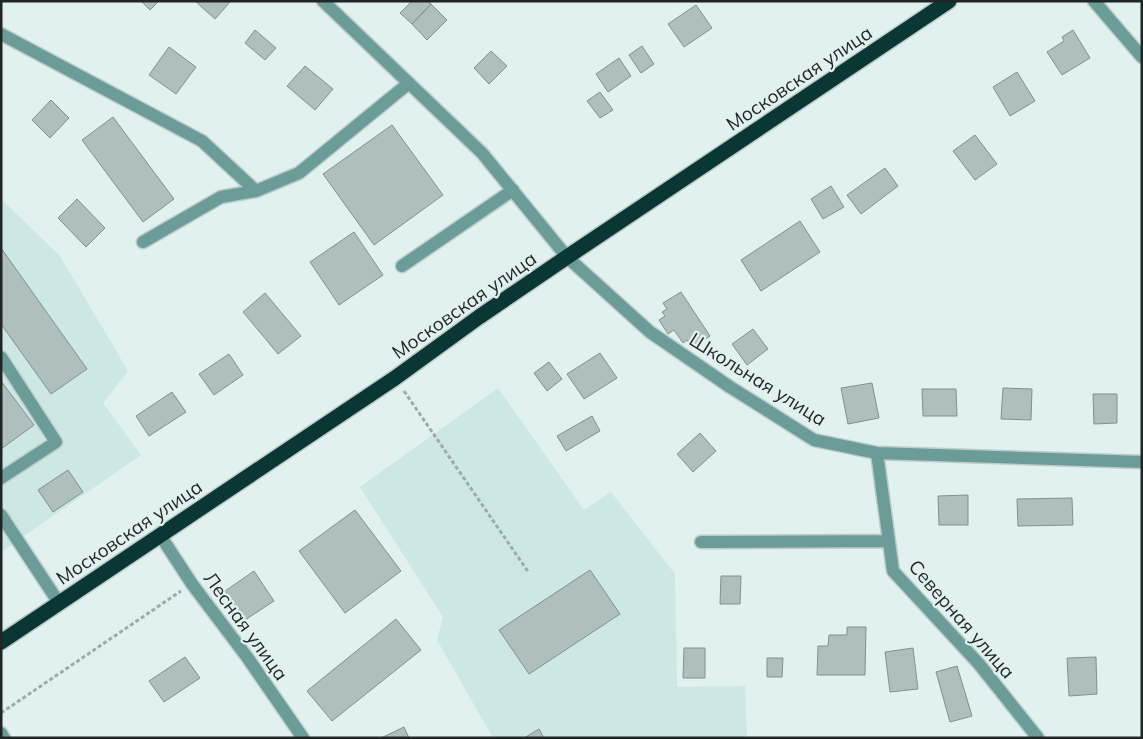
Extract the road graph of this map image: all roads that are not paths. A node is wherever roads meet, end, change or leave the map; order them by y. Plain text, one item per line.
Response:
1 (323, 1) edge
2 (949, 1) edge
3 (1094, 1) edge
4 (1, 34) edge
5 (1142, 57) edge
6 (409, 83) junction
7 (513, 190) junction
8 (256, 191) junction
9 (142, 242) dead end
10 (567, 257) junction
11 (402, 266) dead end
12 (1, 357) edge
13 (877, 453) junction
14 (1142, 462) edge
15 (1, 478) edge
16 (1, 515) edge
17 (160, 535) junction
18 (701, 542) dead end
19 (888, 542) junction
20 (59, 603) junction
21 (1, 642) edge
22 (1, 733) edge
23 (4, 738) edge
24 (303, 738) edge
25 (1038, 738) edge

1 - 6 street, Школьная улица
2 - 10 highway, Московская улица
3 - 5 street
4 - 8 street
6 - 7 street, Школьная улица
6 - 8 street
7 - 10 street, Школьная улица
7 - 11 street
8 - 9 street
10 - 13 street, Школьная улица
10 - 17 highway, Московская улица
12 - 15 street
13 - 14 street, Школьная улица
13 - 19 street, Северная улица
16 - 20 street
17 - 20 highway, Московская улица
17 - 24 street, Лесная улица
18 - 19 street
19 - 25 street, Северная улица
20 - 21 highway, Московская улица
22 - 23 street

